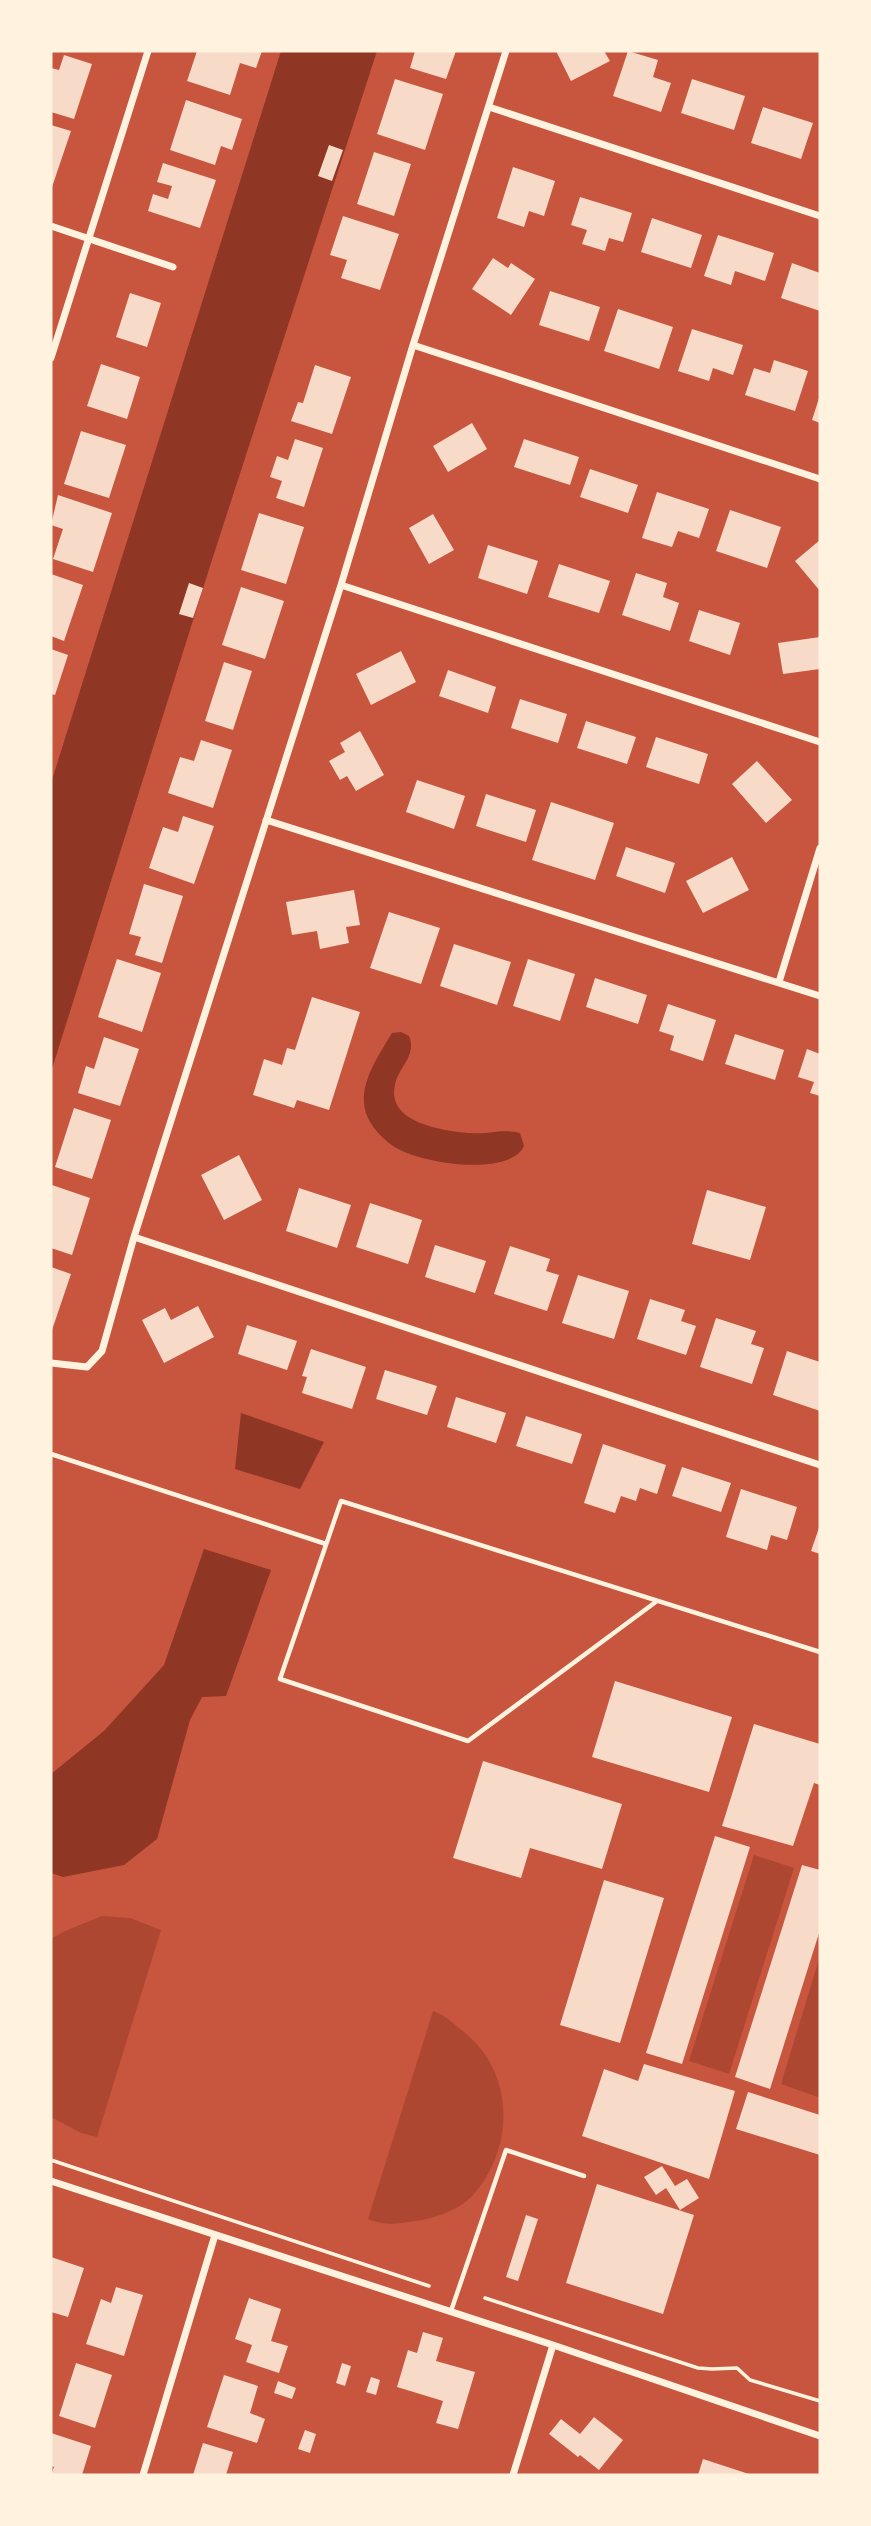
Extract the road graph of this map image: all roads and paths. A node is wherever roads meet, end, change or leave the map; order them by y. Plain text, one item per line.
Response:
1 (148, 51) edge
2 (506, 51) edge
3 (489, 107) junction
4 (820, 216) edge
5 (51, 226) edge
6 (88, 238) junction
7 (173, 267) dead end
8 (413, 345) junction
9 (51, 358) edge
10 (820, 480) edge
11 (341, 585) junction
12 (820, 741) edge
13 (266, 820) junction
14 (820, 848) edge
15 (779, 982) junction
16 (820, 996) edge
17 (134, 1237) junction
18 (51, 1363) edge
19 (51, 1454) edge
20 (820, 1465) edge
21 (326, 1544) junction
22 (657, 1601) junction
23 (820, 1652) edge
24 (51, 2160) edge
25 (584, 2176) dead end
26 (51, 2181) edge
27 (215, 2235) junction
28 (429, 2286) dead end
29 (485, 2298) dead end
30 (451, 2311) junction
31 (553, 2345) junction
32 (820, 2401) edge
33 (820, 2436) edge
34 (142, 2475) edge
35 (513, 2475) edge

1 - 6 street
2 - 3 street
3 - 4 street
3 - 8 street
5 - 6 street
6 - 7 street
6 - 9 street
8 - 10 street
8 - 11 street
11 - 12 street
11 - 13 street
13 - 15 street
13 - 17 street
14 - 15 street
15 - 16 street
17 - 18 street
17 - 20 street
19 - 21 lane
21 - 22 lane
21 - 22 lane
22 - 23 lane
24 - 28 path
25 - 30 lane
26 - 27 street
27 - 30 street
27 - 34 street
29 - 32 path
30 - 31 street
31 - 33 street
31 - 35 street

